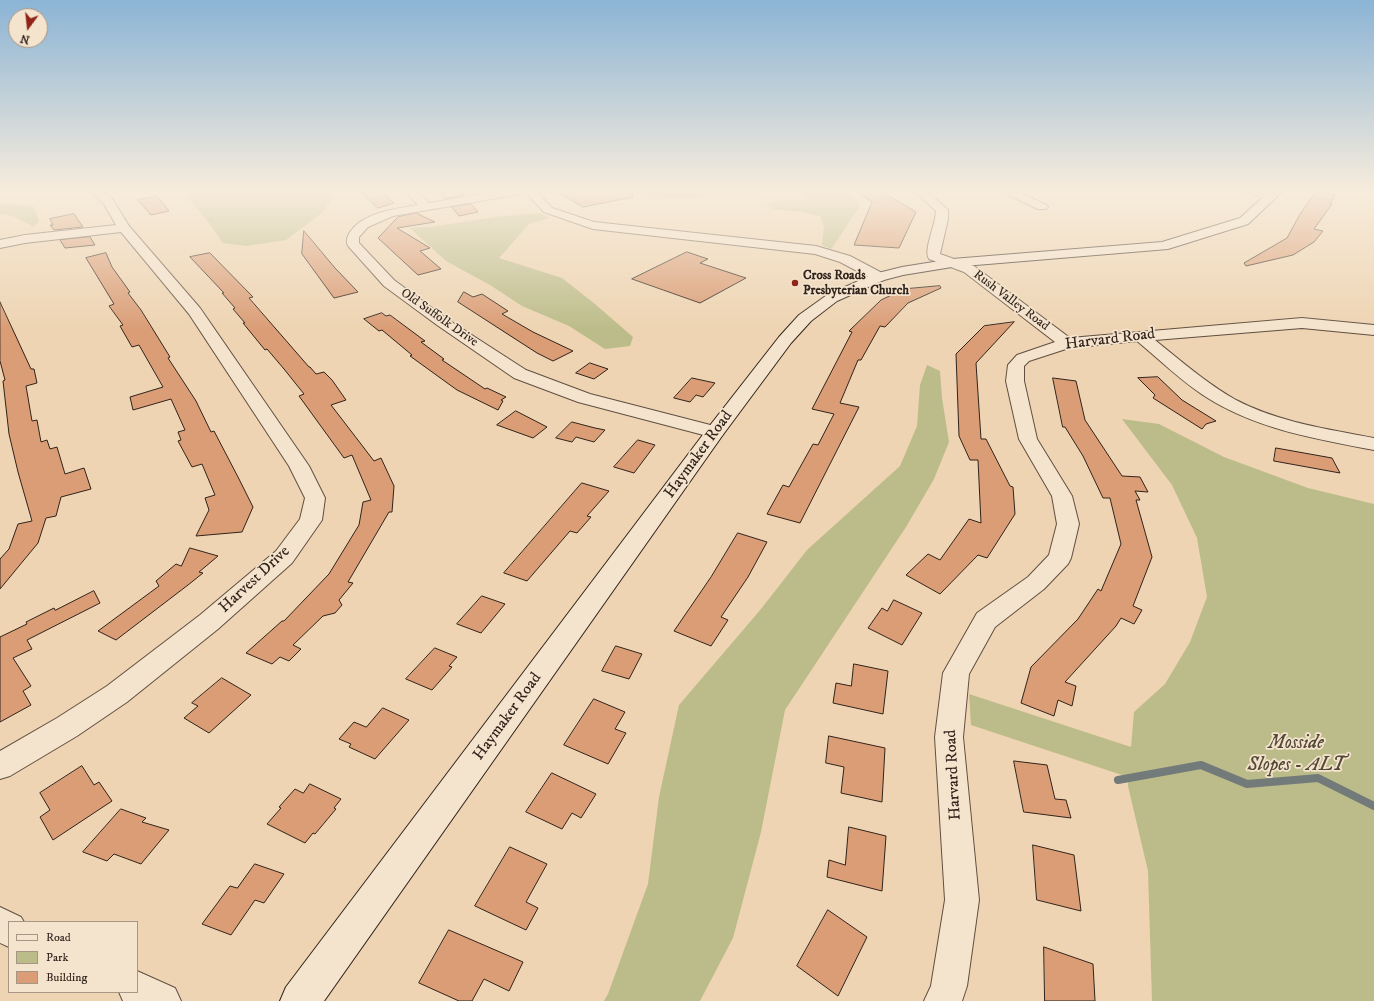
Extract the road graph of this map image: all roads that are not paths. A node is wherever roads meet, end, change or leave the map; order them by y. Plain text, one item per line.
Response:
1 (48, 237) edge
2 (131, 237) edge
3 (353, 237) edge
4 (697, 237) edge
5 (937, 237) edge
6 (1193, 237) edge
7 (0, 244) edge
8 (952, 263) junction
9 (878, 277) junction
10 (1374, 330) edge
11 (1140, 336) junction
12 (1067, 343) junction
13 (715, 432) junction
14 (1374, 444) edge
15 (0, 766) edge
16 (138, 990) edge
17 (162, 1001) edge
18 (300, 1001) edge
19 (943, 1001) edge

1 - 7 street
2 - 15 street, Harvest Drive
3 - 13 street, Old Suffolk Drive
4 - 9 street
5 - 8 street, Rush Valley Road
6 - 8 main road, Haymaker Road
8 - 9 main road, Haymaker Road
8 - 12 street, Rush Valley Road
9 - 13 main road, Haymaker Road
10 - 11 street, Harvard Road
11 - 12 street, Harvard Road
11 - 14 street
12 - 19 street, Harvard Road
13 - 18 main road, Haymaker Road
16 - 17 street

